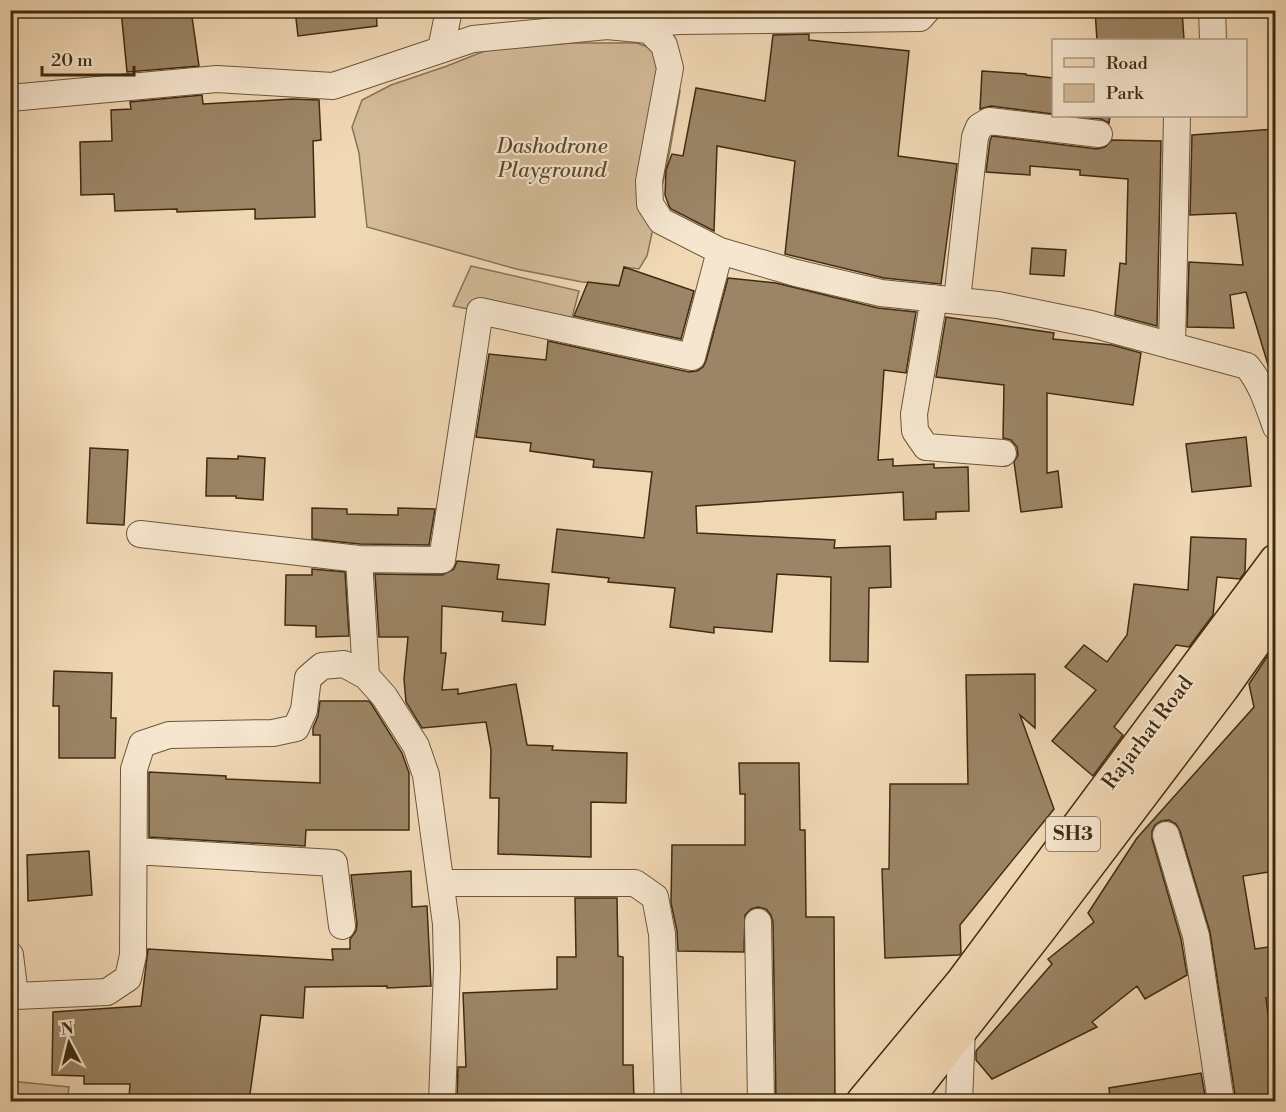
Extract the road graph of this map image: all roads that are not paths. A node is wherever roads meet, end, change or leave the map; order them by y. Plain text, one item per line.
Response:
1 (449, 10) edge
2 (927, 10) edge
3 (1212, 10) edge
4 (607, 26) junction
5 (1213, 39) edge
6 (441, 49) junction
7 (10, 98) edge
8 (1177, 117) edge
9 (1099, 134) dead end
10 (720, 252) junction
11 (946, 299) junction
12 (1172, 346) junction
13 (1275, 427) edge
14 (1003, 453) dead end
15 (140, 534) dead end
16 (359, 559) junction
17 (1275, 561) edge
18 (1275, 612) edge
19 (366, 676) junction
20 (1166, 835) dead end
21 (134, 851) junction
22 (441, 883) junction
23 (758, 922) dead end
24 (342, 926) dead end
25 (10, 954) edge
26 (13, 997) edge
27 (962, 1029) junction
28 (442, 1101) edge
29 (668, 1101) edge
30 (761, 1101) edge
31 (864, 1101) edge
32 (904, 1101) edge
33 (959, 1101) edge
34 (1221, 1101) edge

1 - 6 street
2 - 4 street
3 - 5 street
4 - 6 street
4 - 10 street
6 - 7 street
8 - 12 street
9 - 11 street
10 - 11 street
10 - 16 street
11 - 12 street
11 - 14 street
12 - 13 street
15 - 16 street
16 - 19 street
17 - 31 main road, Rajarhat Road / SH3
18 - 27 main road, Rajarhat Road / SH3
19 - 21 street
19 - 22 street
20 - 34 street
21 - 24 street
21 - 26 street
22 - 28 street
22 - 29 street
23 - 30 street
25 - 26 street
27 - 32 main road, Rajarhat Road / SH3
27 - 33 street

